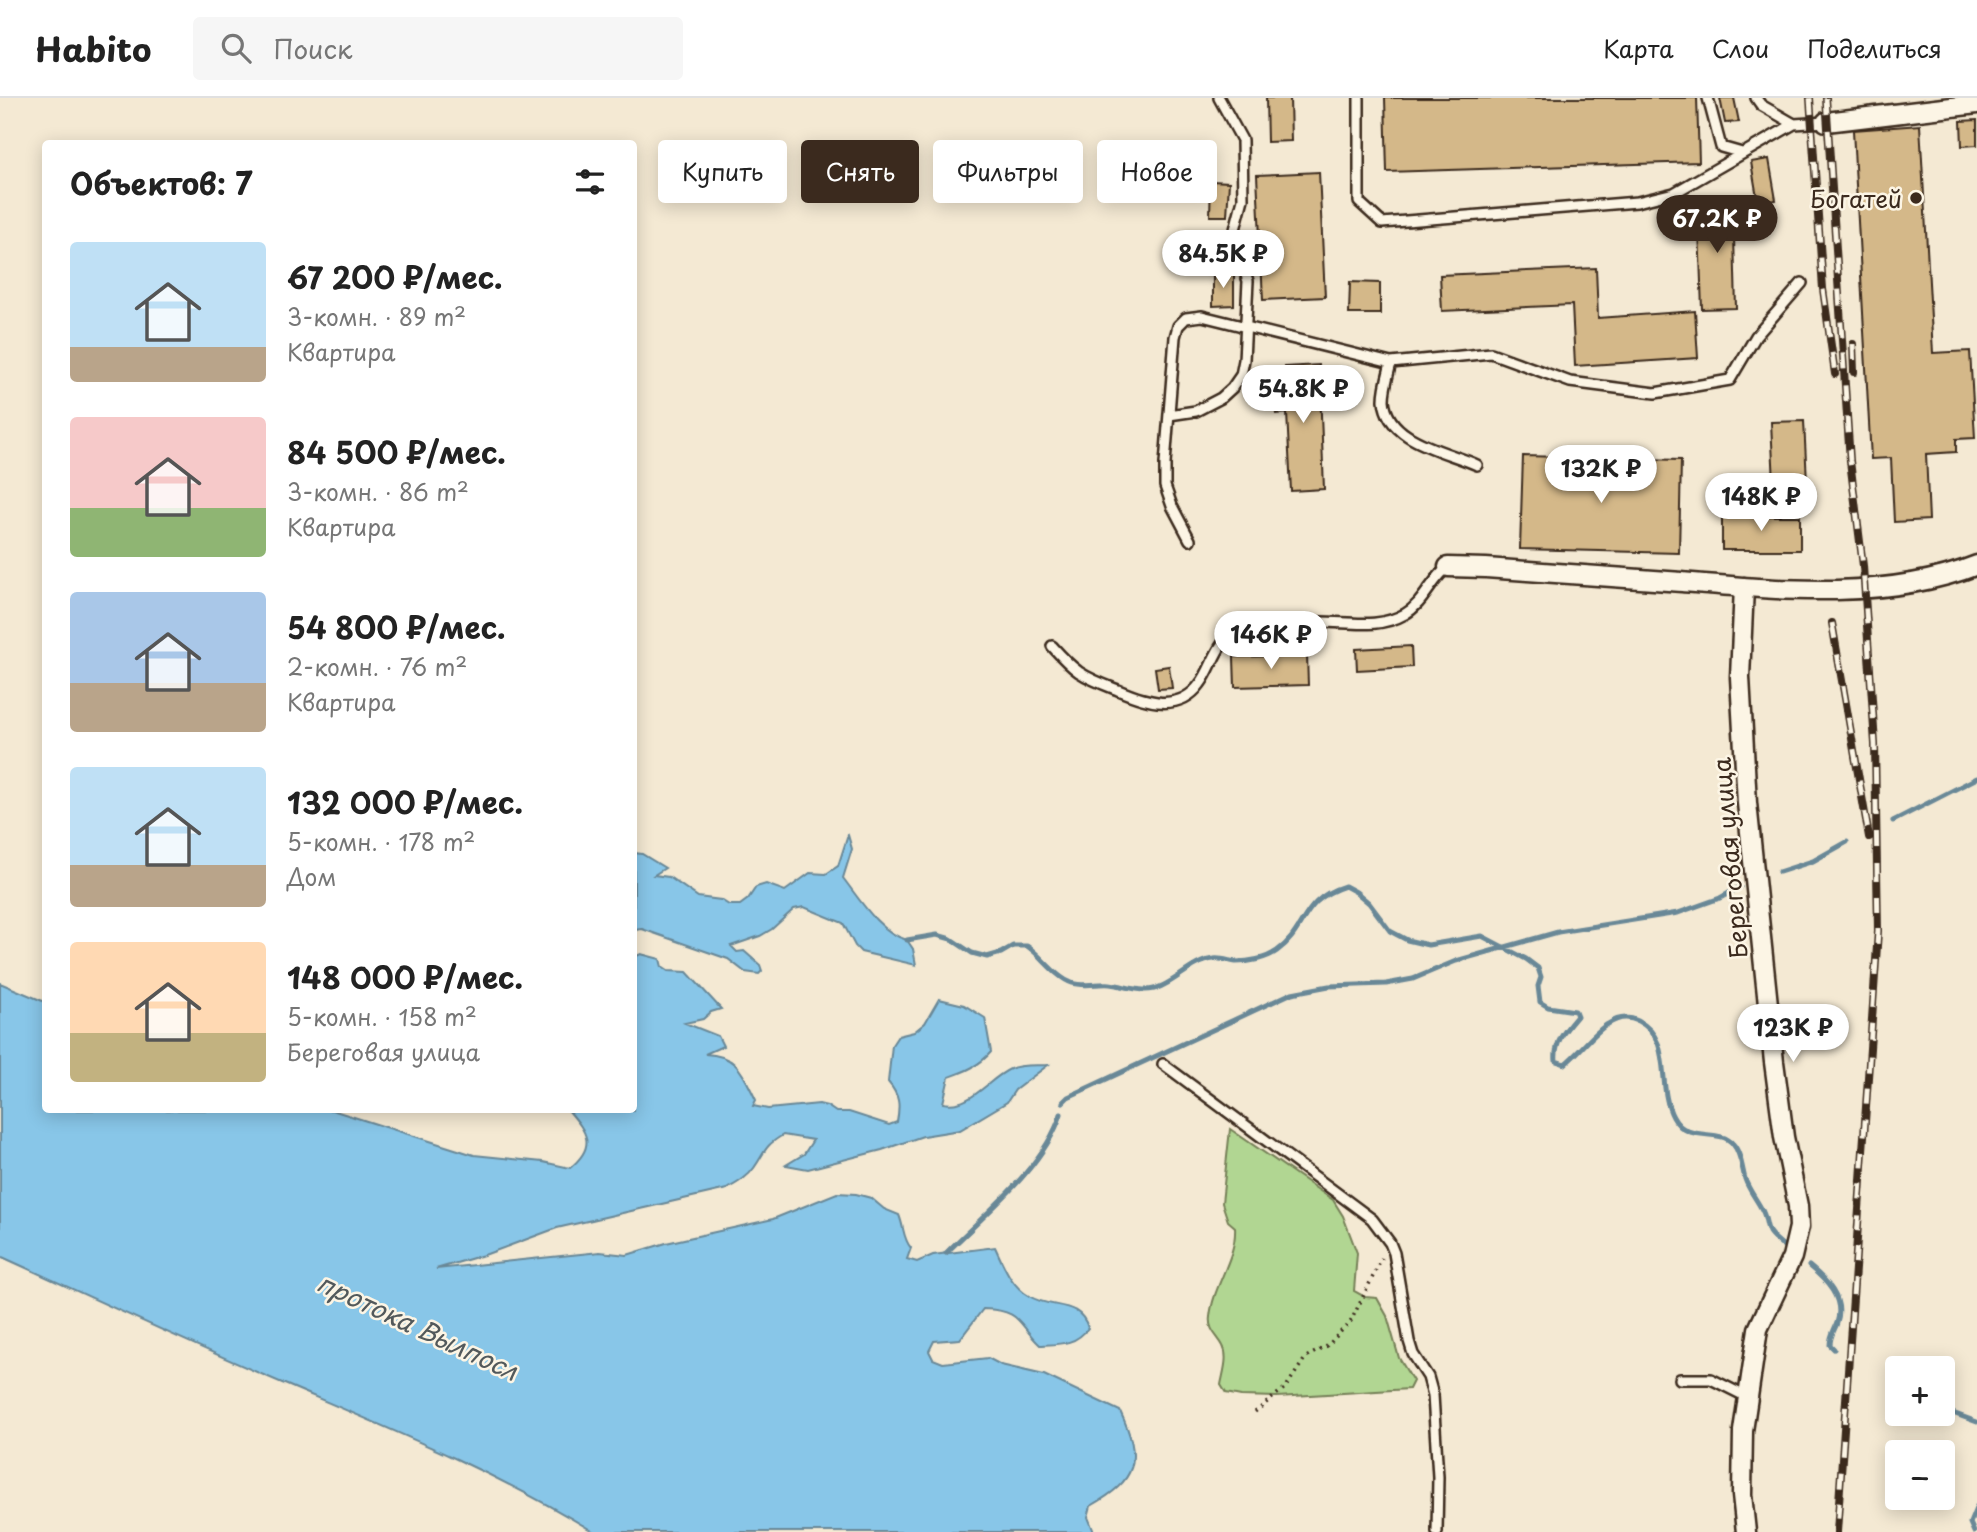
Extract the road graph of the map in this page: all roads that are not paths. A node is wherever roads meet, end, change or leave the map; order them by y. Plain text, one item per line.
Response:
1 (1219, 98) edge
2 (1359, 98) edge
3 (1708, 98) edge
4 (1756, 98) edge
5 (1928, 104) edge
6 (1977, 104) edge
7 (1826, 122) joint
8 (1794, 124) junction
9 (1742, 153) junction
10 (1802, 283) dead end
11 (1247, 328) junction
12 (1391, 363) junction
13 (1169, 415) junction
14 (1477, 465) dead end
15 (1190, 540) dead end
16 (1977, 565) edge
17 (1448, 567) joint
18 (1744, 587) junction
19 (1052, 646) dead end
20 (1163, 1064) dead end
21 (1680, 1379) dead end
22 (1748, 1397) junction
23 (1437, 1532) edge
24 (1746, 1532) edge

1 - 11 lane
2 - 9 lane
3 - 9 lane
4 - 8 lane
5 - 6 street
5 - 7 street
7 - 8 lane
8 - 9 lane
10 - 12 lane
11 - 12 lane
11 - 13 lane
11 - 13 lane
12 - 14 lane
13 - 15 lane
16 - 18 street
17 - 18 street
17 - 19 lane
18 - 22 street, Береговая улица
20 - 23 lane
21 - 22 lane
22 - 24 street, Береговая улица

